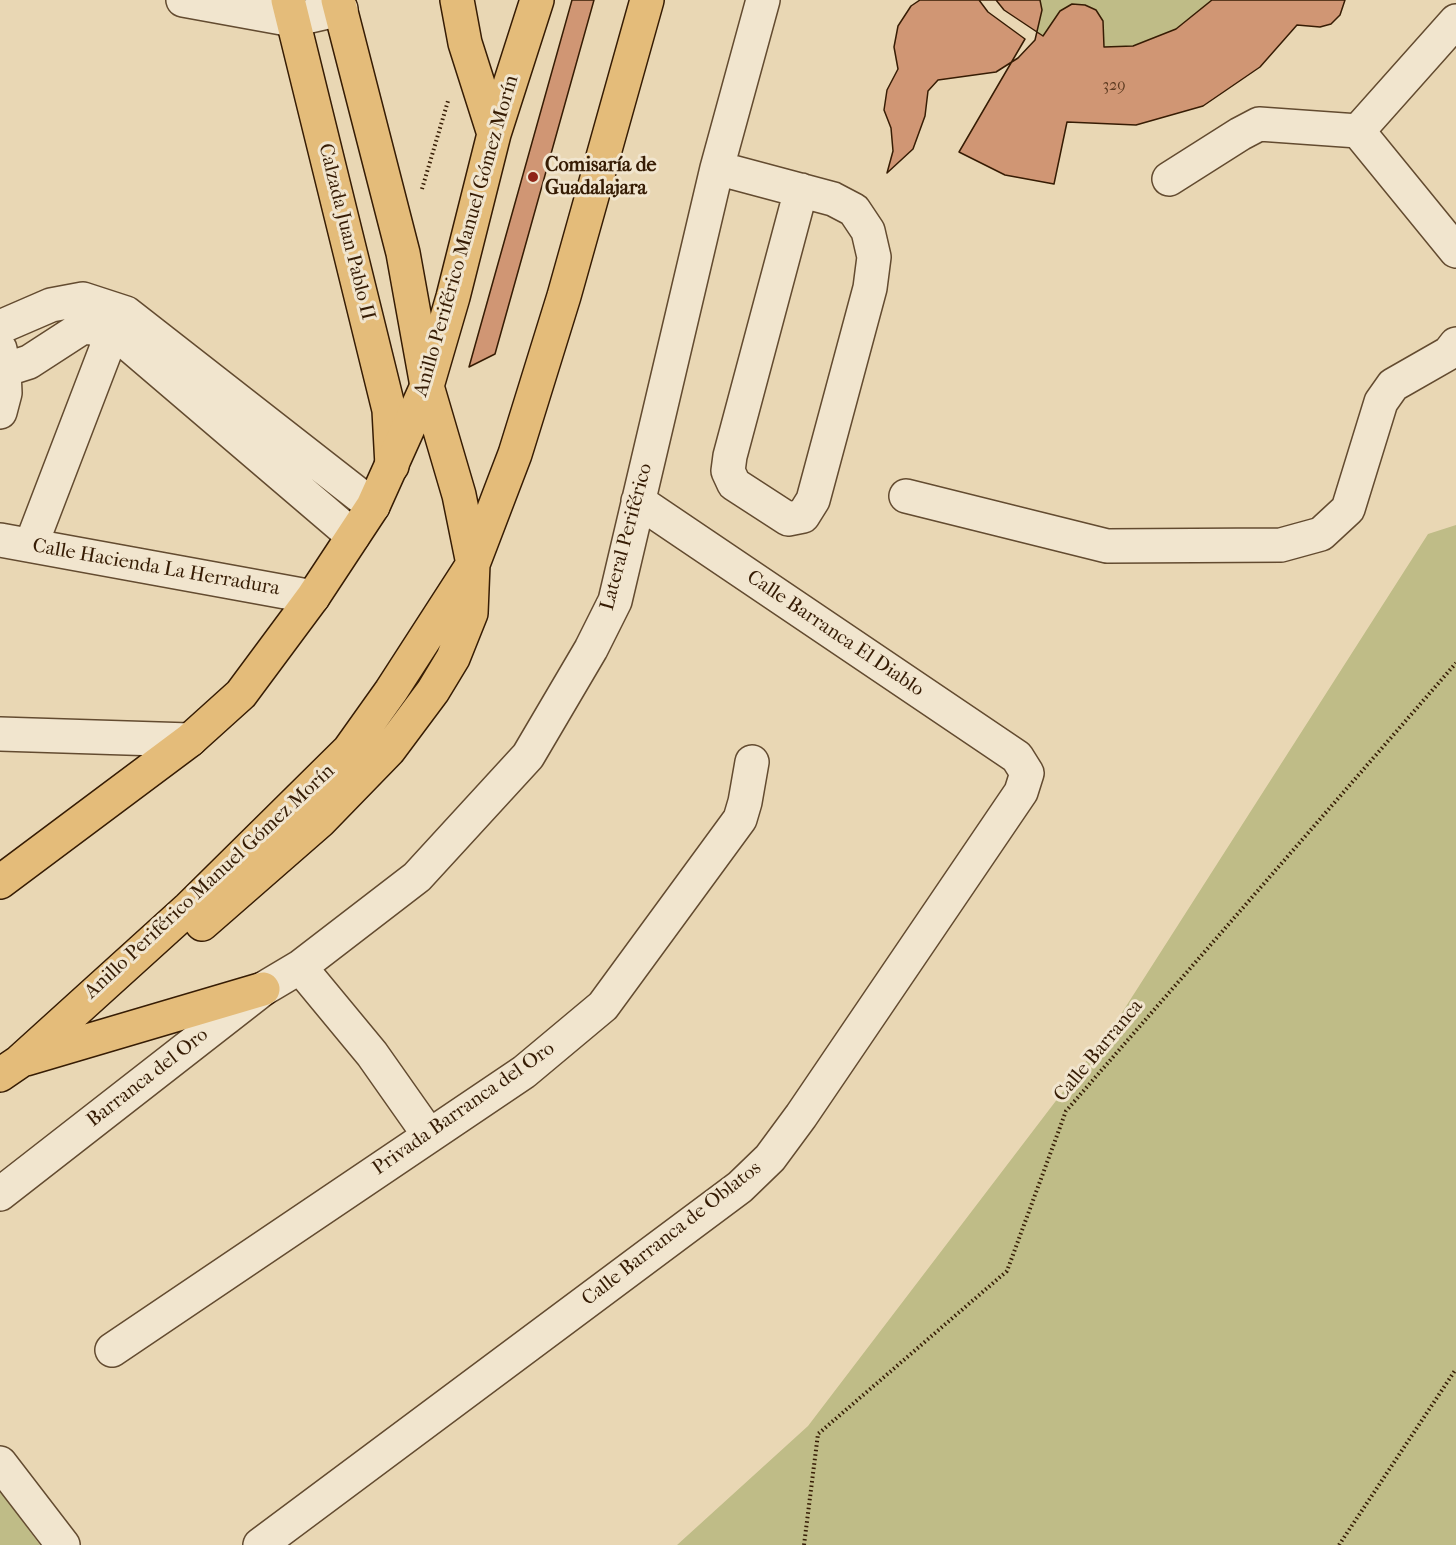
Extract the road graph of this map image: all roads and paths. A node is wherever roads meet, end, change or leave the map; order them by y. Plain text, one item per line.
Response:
1 (183, 0) edge
2 (457, 0) edge
3 (537, 0) edge
4 (647, 0) edge
5 (763, 0) edge
6 (340, 5) edge
7 (291, 10) edge
8 (1456, 21) edge
9 (448, 99) dead end
10 (1358, 131) junction
11 (494, 134) junction
12 (717, 168) junction
13 (1169, 179) dead end
14 (801, 190) junction
15 (419, 198) dead end
16 (1456, 251) edge
17 (119, 322) junction
18 (0, 327) edge
19 (1456, 344) edge
20 (2, 359) edge
21 (427, 386) junction
22 (0, 412) edge
23 (392, 466) junction
24 (906, 496) dead end
25 (638, 501) junction
26 (373, 506) junction
27 (353, 536) junction
28 (16, 542) edge
29 (473, 564) junction
30 (313, 597) junction
31 (1456, 663) edge
32 (0, 734) edge
33 (190, 740) junction
34 (752, 762) dead end
35 (1027, 773) joint
36 (0, 882) edge
37 (300, 967) junction
38 (263, 989) junction
39 (9, 1069) edge
40 (429, 1136) junction
41 (0, 1194) edge
42 (112, 1350) dead end
43 (1456, 1368) edge
44 (0, 1463) edge
45 (63, 1545) edge
46 (260, 1545) edge
47 (804, 1545) edge
48 (1339, 1545) edge

1 - 7 street
2 - 11 main road
3 - 11 main road, Anillo Periférico Manuel Gómez Morín
4 - 29 main road, Anillo Periférico Manuel Gómez Morín
5 - 12 street, Lateral Periférico
6 - 7 street
6 - 21 main road
7 - 23 main road, Calzada Juan Pablo II
8 - 10 street
9 - 15 path
10 - 13 street
10 - 16 street
11 - 21 main road, Anillo Periférico Manuel Gómez Morín
12 - 14 street
12 - 25 street, Lateral Periférico
14 - 14 street
17 - 18 street
17 - 20 street
17 - 26 street
17 - 27 street
17 - 28 street
19 - 24 street
20 - 22 street
21 - 23 main road, Anillo Periférico Manuel Gómez Morín
21 - 29 main road
23 - 26 main road, Anillo Periférico Manuel Gómez Morín
25 - 35 street, Calle Barranca El Diablo
25 - 37 street, Lateral Periférico
26 - 27 main road, Anillo Periférico Manuel Gómez Morín
27 - 30 main road, Anillo Periférico Manuel Gómez Morín
28 - 30 street, Calle Hacienda La Herradura
29 - 39 main road, Anillo Periférico Manuel Gómez Morín
30 - 33 main road, Anillo Periférico Manuel Gómez Morín
31 - 47 path, Calle Barranca
32 - 33 street
33 - 36 main road, Anillo Periférico Manuel Gómez Morín
34 - 40 street, Privada Barranca del Oro
35 - 46 street, Calle Barranca de Oblatos
37 - 38 street, Barranca del Oro
37 - 40 street
38 - 39 main road
38 - 41 street, Barranca del Oro
40 - 42 street, Privada Barranca del Oro
43 - 48 path
44 - 45 street

